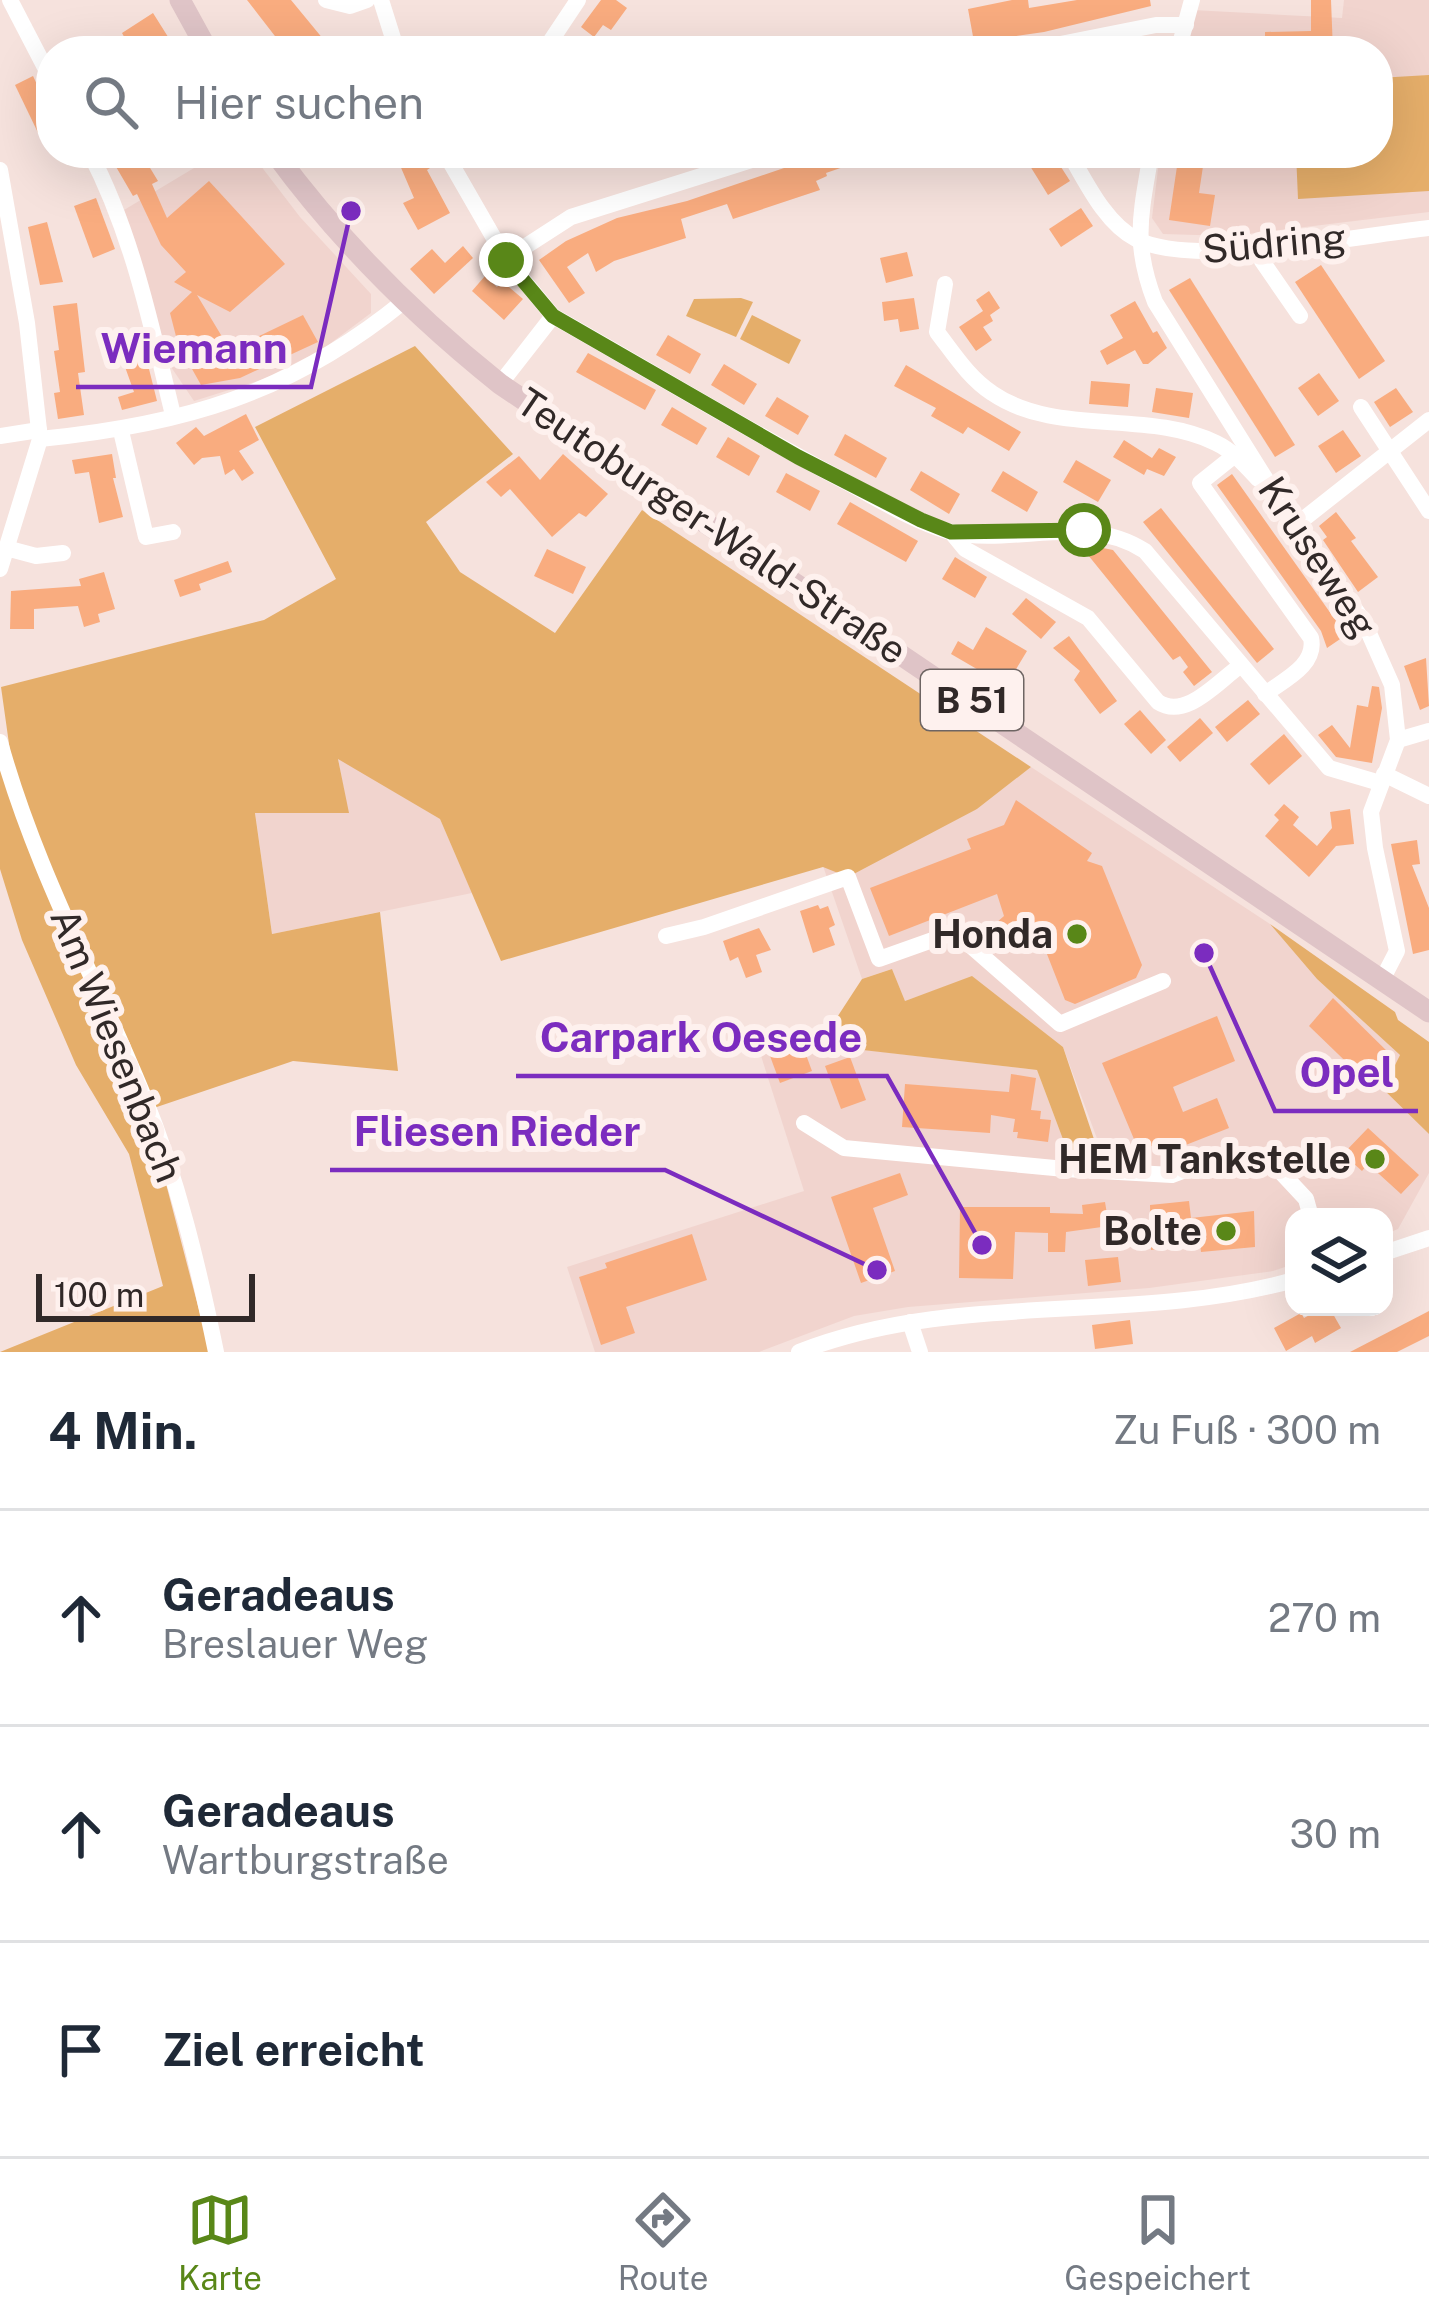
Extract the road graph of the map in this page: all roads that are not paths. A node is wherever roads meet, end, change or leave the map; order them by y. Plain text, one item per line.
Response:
1 (10, 0) edge
2 (180, 0) edge
3 (326, 0) edge
4 (367, 0) edge
5 (381, 0) edge
6 (578, 0) edge
7 (1192, 0) edge
8 (1186, 25) junction
9 (200, 36) edge
10 (392, 36) edge
11 (554, 36) edge
12 (1104, 36) edge
13 (1183, 36) edge
14 (36, 50) edge
15 (98, 168) edge
16 (287, 168) edge
17 (454, 168) edge
18 (725, 168) edge
19 (1078, 168) edge
20 (1147, 168) edge
21 (0, 170) edge
22 (1429, 228) edge
23 (1131, 234) junction
24 (1261, 247) junction
25 (506, 260) junction
26 (945, 284) dead end
27 (403, 302) junction
28 (553, 316) junction
29 (1300, 316) dead end
30 (500, 384) junction
31 (1361, 407) dead end
32 (173, 415) junction
33 (1429, 420) edge
34 (121, 431) junction
35 (39, 434) junction
36 (0, 436) edge
37 (1389, 453) junction
38 (1235, 455) junction
39 (1273, 489) junction
40 (1429, 511) edge
41 (1296, 525) junction
42 (173, 532) dead end
43 (951, 532) junction
44 (6, 548) junction
45 (63, 553) dead end
46 (0, 568) edge
47 (1240, 665) junction
48 (1264, 694) junction
49 (1429, 731) edge
50 (1398, 740) junction
51 (0, 742) edge
52 (1382, 778) junction
53 (1429, 796) edge
54 (666, 936) dead end
55 (1382, 980) junction
56 (1163, 981) dead end
57 (1429, 1012) edge
58 (804, 1123) dead end
59 (1308, 1208) edge
60 (1429, 1238) edge
61 (1393, 1249) edge
62 (1285, 1281) edge
63 (910, 1322) junction
64 (808, 1350) edge
65 (216, 1352) edge
66 (920, 1352) edge

1 - 14 street
2 - 9 main road
3 - 4 street
5 - 10 street
6 - 11 street
7 - 8 street
8 - 12 street
8 - 13 street
15 - 32 street
16 - 27 main road, Teutoburger-Wald-Straße / B 51
17 - 25 street
18 - 25 street
19 - 23 street
20 - 23 street, Kruseweg
21 - 35 street
22 - 24 street, Südring
23 - 24 street, Südring
23 - 39 street, Kruseweg
24 - 29 street
25 - 28 street
26 - 38 street
27 - 30 main road, Teutoburger-Wald-Straße / B 51
27 - 32 street
28 - 30 street
28 - 43 street
30 - 55 main road, Teutoburger-Wald-Straße / B 51
31 - 37 street
32 - 34 street
33 - 37 street
34 - 35 street
34 - 42 street
35 - 36 street
35 - 44 street
37 - 40 street
37 - 41 street
38 - 39 street
38 - 48 street
39 - 41 street, Kruseweg
41 - 50 street, Kruseweg
43 - 47 street
43 - 47 street
44 - 45 street
44 - 46 street
47 - 48 street
48 - 52 street
49 - 50 street
50 - 52 street
51 - 65 street, Am Wiesenbach
52 - 53 street
52 - 55 street
54 - 56 street
55 - 57 main road, Teutoburger-Wald-Straße / B 51
58 - 59 street
60 - 61 street
62 - 63 street
63 - 64 street
63 - 66 street

